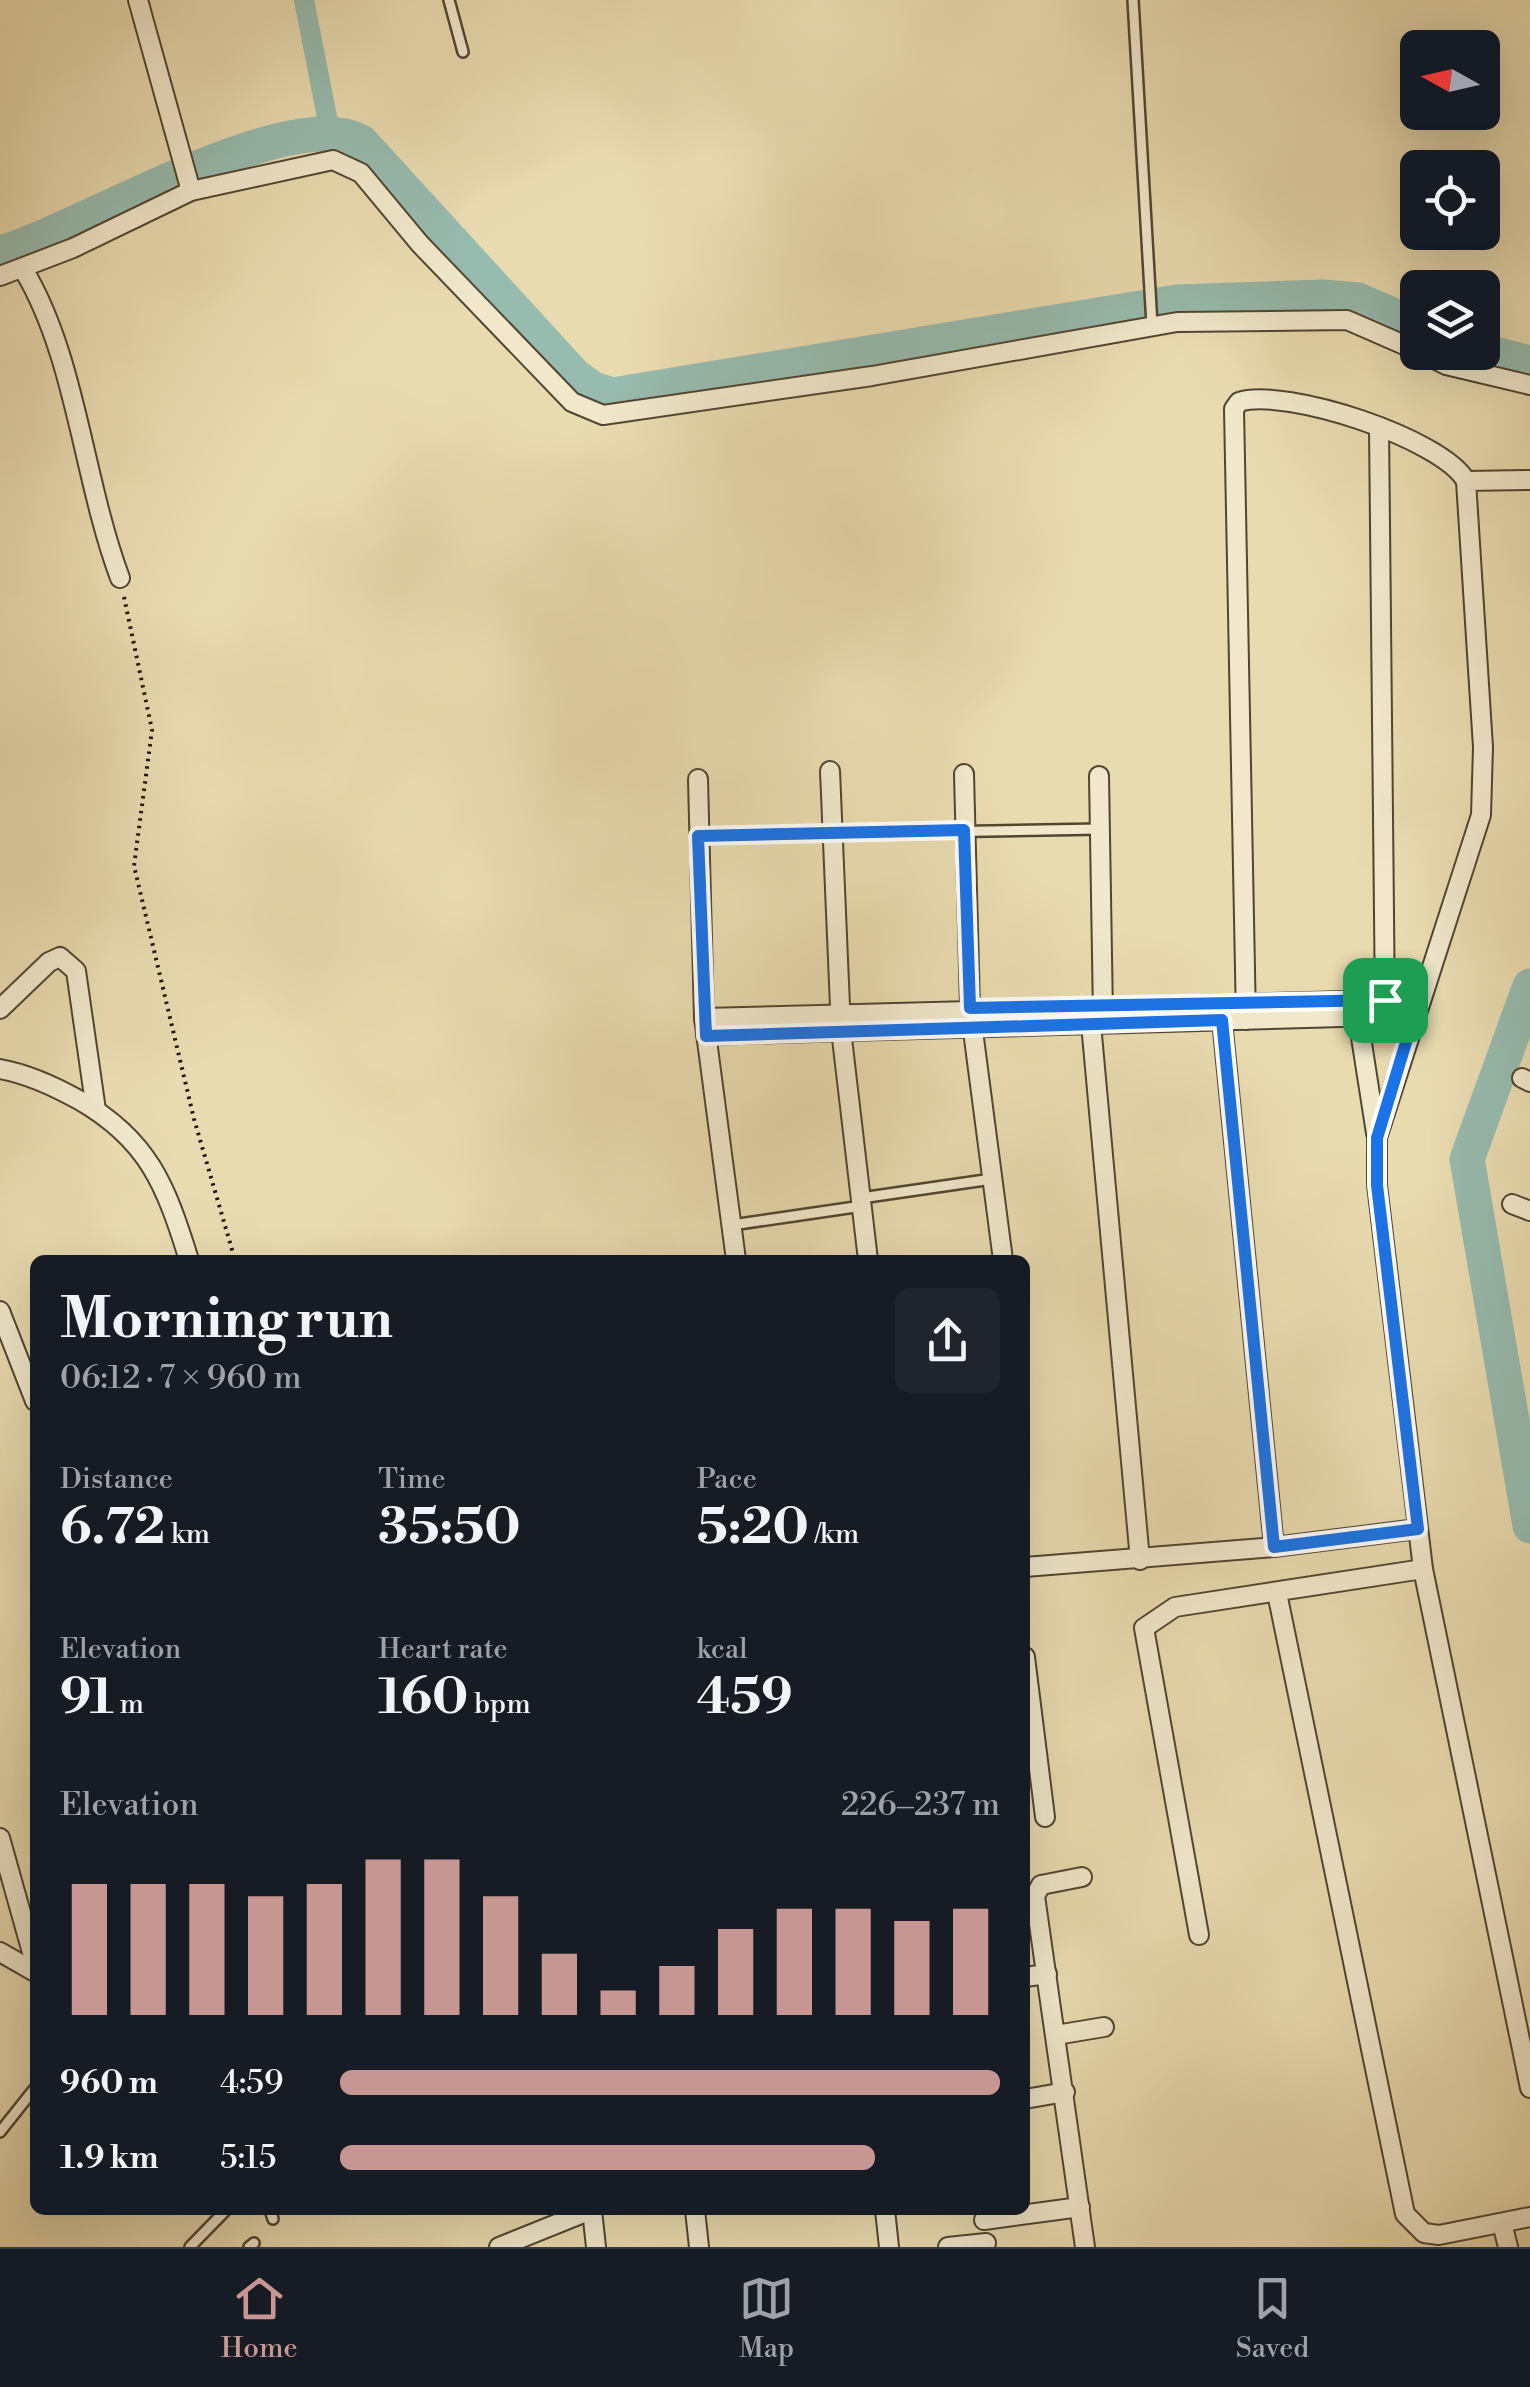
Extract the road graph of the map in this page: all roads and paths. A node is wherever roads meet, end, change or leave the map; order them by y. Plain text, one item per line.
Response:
1 (138, 0) edge
2 (449, 0) edge
3 (1133, 0) edge
4 (463, 52) dead end
5 (190, 186) junction
6 (23, 269) junction
7 (0, 276) edge
8 (1152, 326) junction
9 (1400, 344) edge
10 (1468, 370) edge
11 (1530, 384) edge
12 (1379, 426) junction
13 (1530, 480) edge
14 (1466, 481) junction
15 (120, 578) joint
16 (830, 771) dead end
17 (964, 774) dead end
18 (1099, 776) dead end
19 (698, 778) dead end
20 (1100, 829) junction
21 (964, 830) junction
22 (830, 834) junction
23 (698, 836) junction
24 (1417, 1007) junction
25 (1385, 1008) junction
26 (0, 1009) edge
27 (1221, 1012) junction
28 (1246, 1012) junction
29 (1097, 1015) junction
30 (972, 1017) junction
31 (1358, 1018) junction
32 (841, 1022) junction
33 (705, 1027) junction
34 (0, 1069) edge
35 (96, 1110) junction
36 (1377, 1138) junction
37 (993, 1179) junction
38 (861, 1202) junction
39 (1512, 1204) dead end
40 (1530, 1211) edge
41 (732, 1225) junction
42 (188, 1255) edge
43 (234, 1255) edge
44 (735, 1255) edge
45 (867, 1255) edge
46 (1002, 1255) edge
47 (0, 1311) edge
48 (30, 1388) edge
49 (1418, 1529) junction
50 (1274, 1547) junction
51 (1140, 1560) junction
52 (1030, 1567) edge
53 (1422, 1569) junction
54 (1277, 1593) junction
55 (1030, 1696) edge
56 (1045, 1818) dead end
57 (0, 1838) edge
58 (1082, 1877) dead end
59 (1199, 1936) dead end
60 (30, 1945) edge
61 (0, 1952) edge
62 (30, 1969) edge
63 (1047, 1974) junction
64 (1030, 1976) edge
65 (1104, 2027) dead end
66 (1056, 2035) junction
67 (1530, 2088) edge
68 (1064, 2092) junction
69 (30, 2094) edge
70 (1030, 2098) edge
71 (0, 2132) edge
72 (1080, 2206) junction
73 (1030, 2211) edge
74 (221, 2215) edge
75 (579, 2215) edge
76 (592, 2215) edge
77 (696, 2215) edge
78 (885, 2215) edge
79 (983, 2215) edge
80 (1530, 2217) edge
81 (986, 2245) edge
82 (503, 2246) edge
83 (190, 2247) edge
84 (596, 2247) edge
85 (699, 2247) edge
86 (889, 2247) edge
87 (948, 2247) edge
88 (1086, 2247) edge

1 - 5 street
2 - 4 lane
3 - 8 lane
5 - 6 street
5 - 8 street
6 - 7 street
6 - 15 street
8 - 9 street
10 - 11 street
12 - 14 street
12 - 25 street
12 - 28 street
13 - 14 street
14 - 24 street
15 - 43 path
16 - 22 street
17 - 21 street
18 - 20 street
19 - 23 street
20 - 21 lane
20 - 29 street
21 - 22 lane
21 - 30 street
22 - 23 lane
22 - 32 street
23 - 33 street
24 - 25 street
24 - 36 street
25 - 28 street
25 - 31 street
26 - 35 street
27 - 28 street
27 - 29 street
27 - 50 street
28 - 31 street
29 - 30 street
29 - 51 street
30 - 32 street
30 - 37 street
31 - 36 street
32 - 33 street
32 - 38 street
33 - 41 street
34 - 35 street
35 - 42 street
36 - 49 street
37 - 38 lane
37 - 46 street
38 - 41 lane
38 - 45 street
39 - 40 street
41 - 44 street
47 - 48 street
49 - 50 street
49 - 53 street
50 - 51 street
51 - 52 street
53 - 54 street
53 - 67 street
54 - 59 street
54 - 80 street
55 - 56 street
57 - 60 street
58 - 63 street
61 - 62 street
63 - 64 street
63 - 66 street
65 - 66 street
66 - 68 street
68 - 70 street
68 - 72 street
69 - 71 lane
72 - 73 street
72 - 88 street
74 - 83 lane
75 - 82 street
76 - 84 street
77 - 85 street
78 - 86 street
79 - 81 street
81 - 87 street

